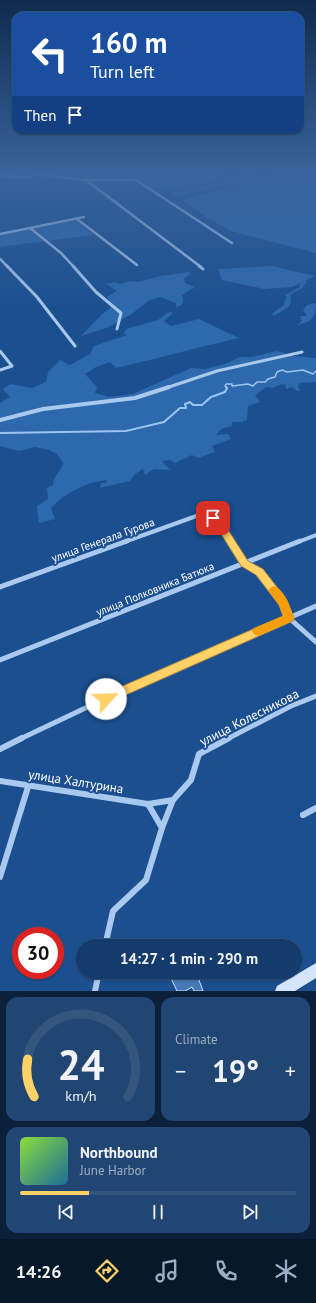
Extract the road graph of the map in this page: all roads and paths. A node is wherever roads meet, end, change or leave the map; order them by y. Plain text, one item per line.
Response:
1 (76, 218) edge
2 (77, 218) edge
3 (135, 218) edge
4 (194, 218) edge
5 (30, 228) junction
6 (0, 234) edge
7 (232, 243) dead end
8 (0, 258) edge
9 (137, 265) dead end
10 (203, 269) dead end
11 (117, 329) dead end
12 (75, 346) dead end
13 (0, 351) edge
14 (302, 352) dead end
15 (0, 370) edge
16 (0, 420) edge
17 (316, 535) edge
18 (244, 563) junction
19 (0, 587) edge
20 (316, 606) edge
21 (289, 618) junction
22 (316, 642) edge
23 (0, 660) edge
24 (316, 696) edge
25 (0, 749) edge
26 (0, 781) edge
27 (28, 787) junction
28 (173, 800) junction
29 (148, 804) junction
30 (316, 808) edge
31 (303, 815) dead end
32 (162, 828) junction
33 (0, 876) edge
34 (107, 939) edge
35 (316, 970) edge
36 (97, 979) edge
37 (285, 990) edge
38 (94, 991) edge

1 - 5 street
2 - 9 street
3 - 10 street
4 - 7 street
5 - 6 street
5 - 11 street
8 - 12 street
13 - 15 street
14 - 16 street
17 - 18 street, улица Полковника Батюка
18 - 19 street, улица Генерала Гурова
18 - 21 street
18 - 23 street, улица Полковника Батюка
20 - 21 street
21 - 22 street
21 - 25 street
24 - 28 street, улица Колесникова
26 - 27 street, улица Халтурина
27 - 29 street, улица Халтурина
27 - 33 street
28 - 29 street
28 - 32 street
29 - 32 street
30 - 31 street
32 - 34 street
35 - 37 main road
36 - 38 street

